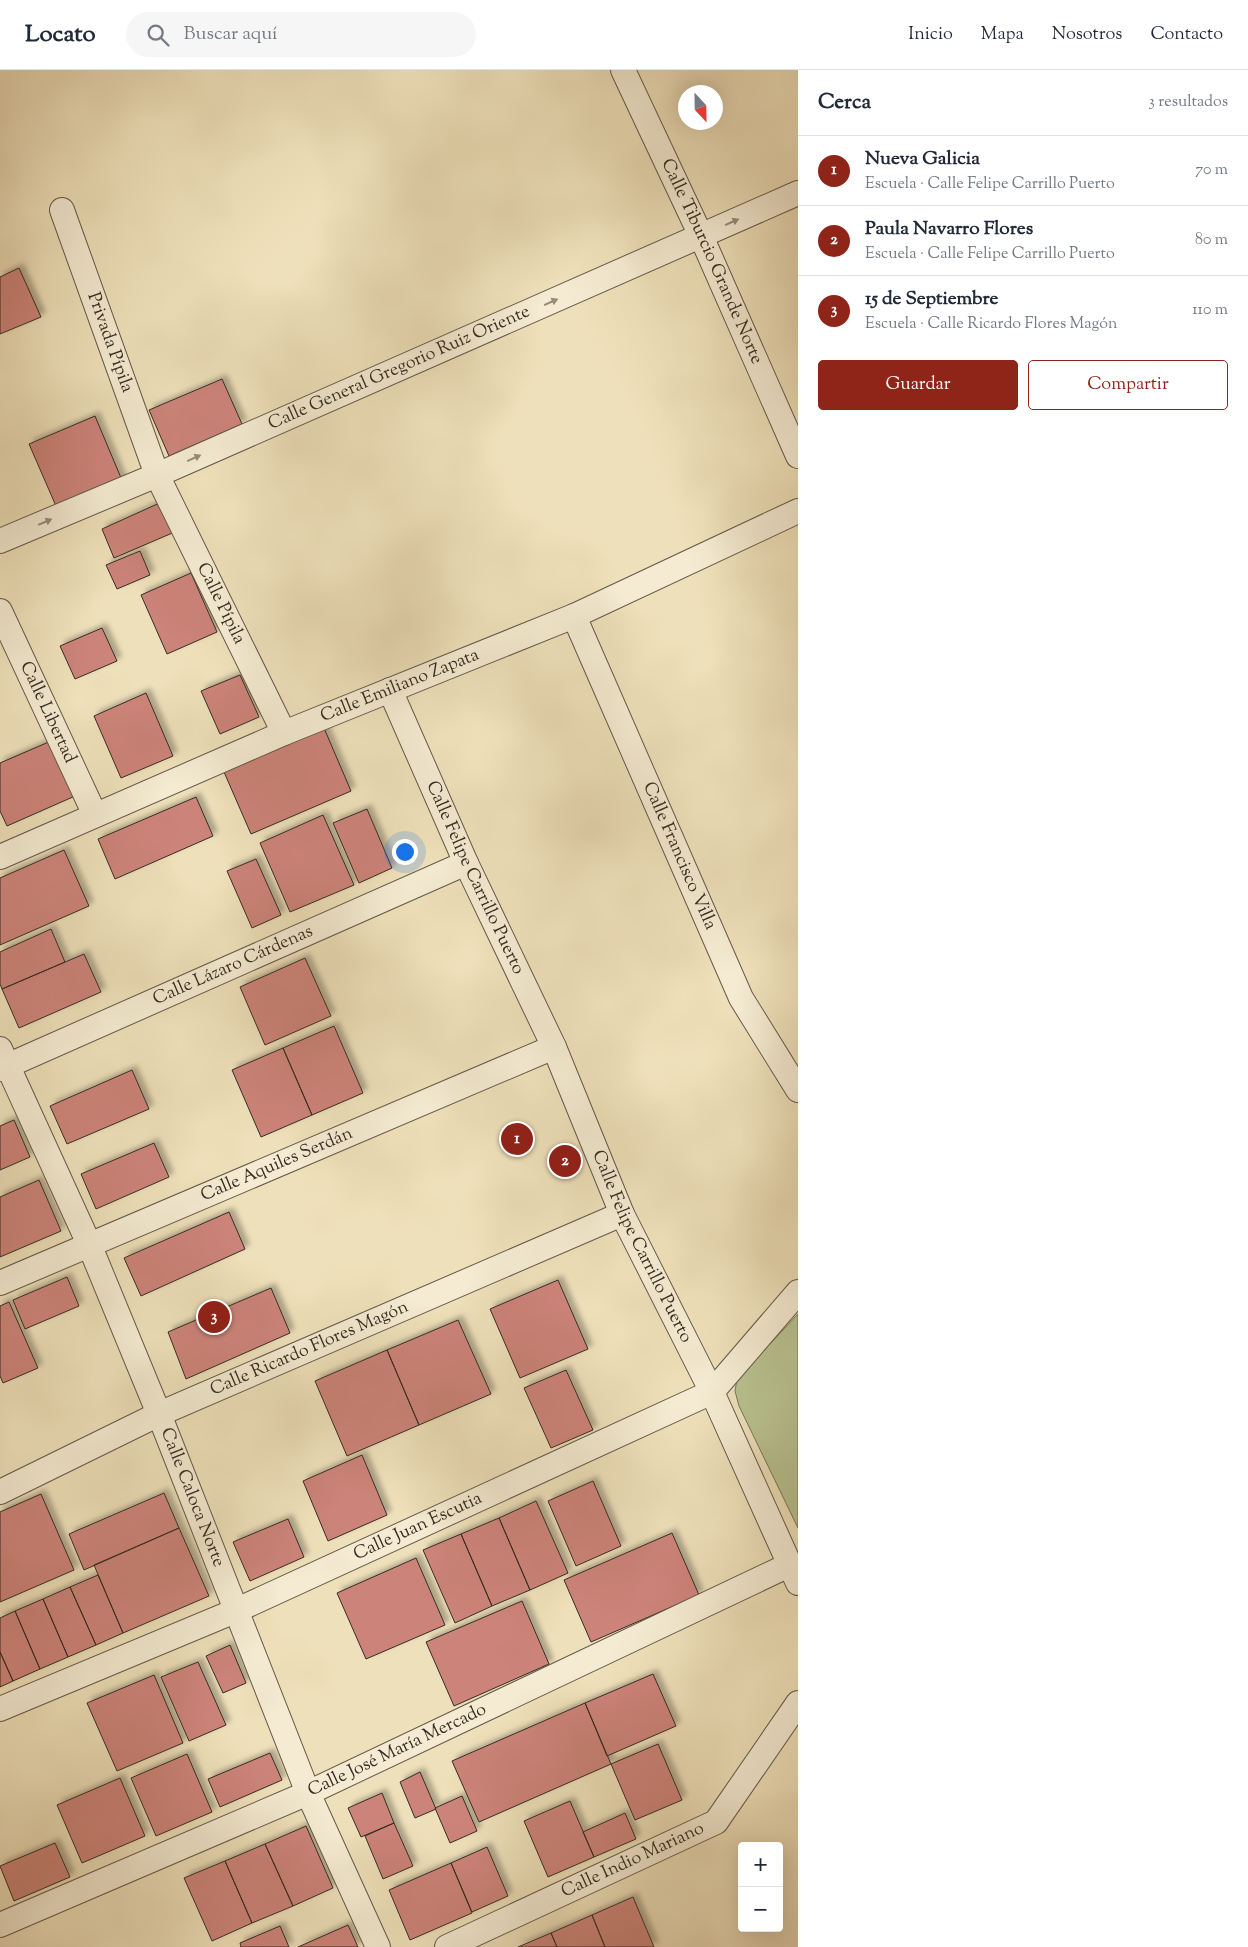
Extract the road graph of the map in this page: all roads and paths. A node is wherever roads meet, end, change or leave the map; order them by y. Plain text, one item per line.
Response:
1 (623, 70) edge
2 (798, 193) edge
3 (62, 210) dead end
4 (701, 236) junction
5 (798, 456) edge
6 (157, 475) junction
7 (798, 511) edge
8 (0, 541) edge
9 (0, 611) edge
10 (574, 616) junction
11 (390, 690) junction
12 (284, 733) junction
13 (96, 815) junction
14 (0, 857) edge
15 (466, 863) junction
16 (554, 1047) junction
17 (3, 1061) edge
18 (798, 1090) edge
19 (622, 1214) junction
20 (90, 1244) junction
21 (0, 1283) edge
22 (798, 1292) edge
23 (712, 1392) junction
24 (159, 1414) junction
25 (0, 1492) edge
26 (793, 1574) edge
27 (235, 1611) junction
28 (798, 1703) edge
29 (0, 1709) edge
30 (308, 1793) junction
31 (0, 1925) edge
32 (378, 1947) edge
33 (447, 1947) edge

1 - 4 street, Calle Tiburcio Grande Norte
4 -> 2 street, Calle General Gregorio Ruiz Oriente
3 - 6 street, Privada Pípila
4 - 5 street, Calle Tiburcio Grande Norte
6 -> 4 street, Calle General Gregorio Ruiz Oriente
8 -> 6 street, Calle General Gregorio Ruiz Oriente
6 - 12 street, Calle Pípila
7 - 10 street, Calle Emiliano Zapata
9 - 13 street, Calle Libertad
10 - 11 street, Calle Emiliano Zapata
10 - 18 street, Calle Francisco Villa
11 - 12 street, Calle Emiliano Zapata
11 - 15 street, Calle Felipe Carrillo Puerto
12 - 13 street, Calle Emiliano Zapata
13 - 14 street, Calle Emiliano Zapata
15 - 16 street, Calle Felipe Carrillo Puerto
15 - 17 street, Calle Lázaro Cárdenas
16 - 19 street, Calle Felipe Carrillo Puerto
16 - 20 street, Calle Aquiles Serdán
17 - 20 street, Calle Caloca Norte
19 - 23 street, Calle Felipe Carrillo Puerto
19 - 24 street, Calle Ricardo Flores Magón
20 - 21 street, Calle Aquiles Serdán
20 - 24 street, Calle Caloca Norte
22 - 23 street, Calle Juan Escutia
23 - 26 street, Calle Felipe Carrillo Puerto
23 - 27 street, Calle Juan Escutia
24 - 25 street, Calle Ricardo Flores Magón
24 - 27 street, Calle Caloca Norte
26 - 30 street, Calle José María Mercado
27 - 29 street, Calle Juan Escutia
27 - 30 street, Calle Caloca Norte
28 - 33 street, Calle Indio Mariano
30 - 31 street, Calle José María Mercado
30 - 32 street, Calle Caloca Norte

